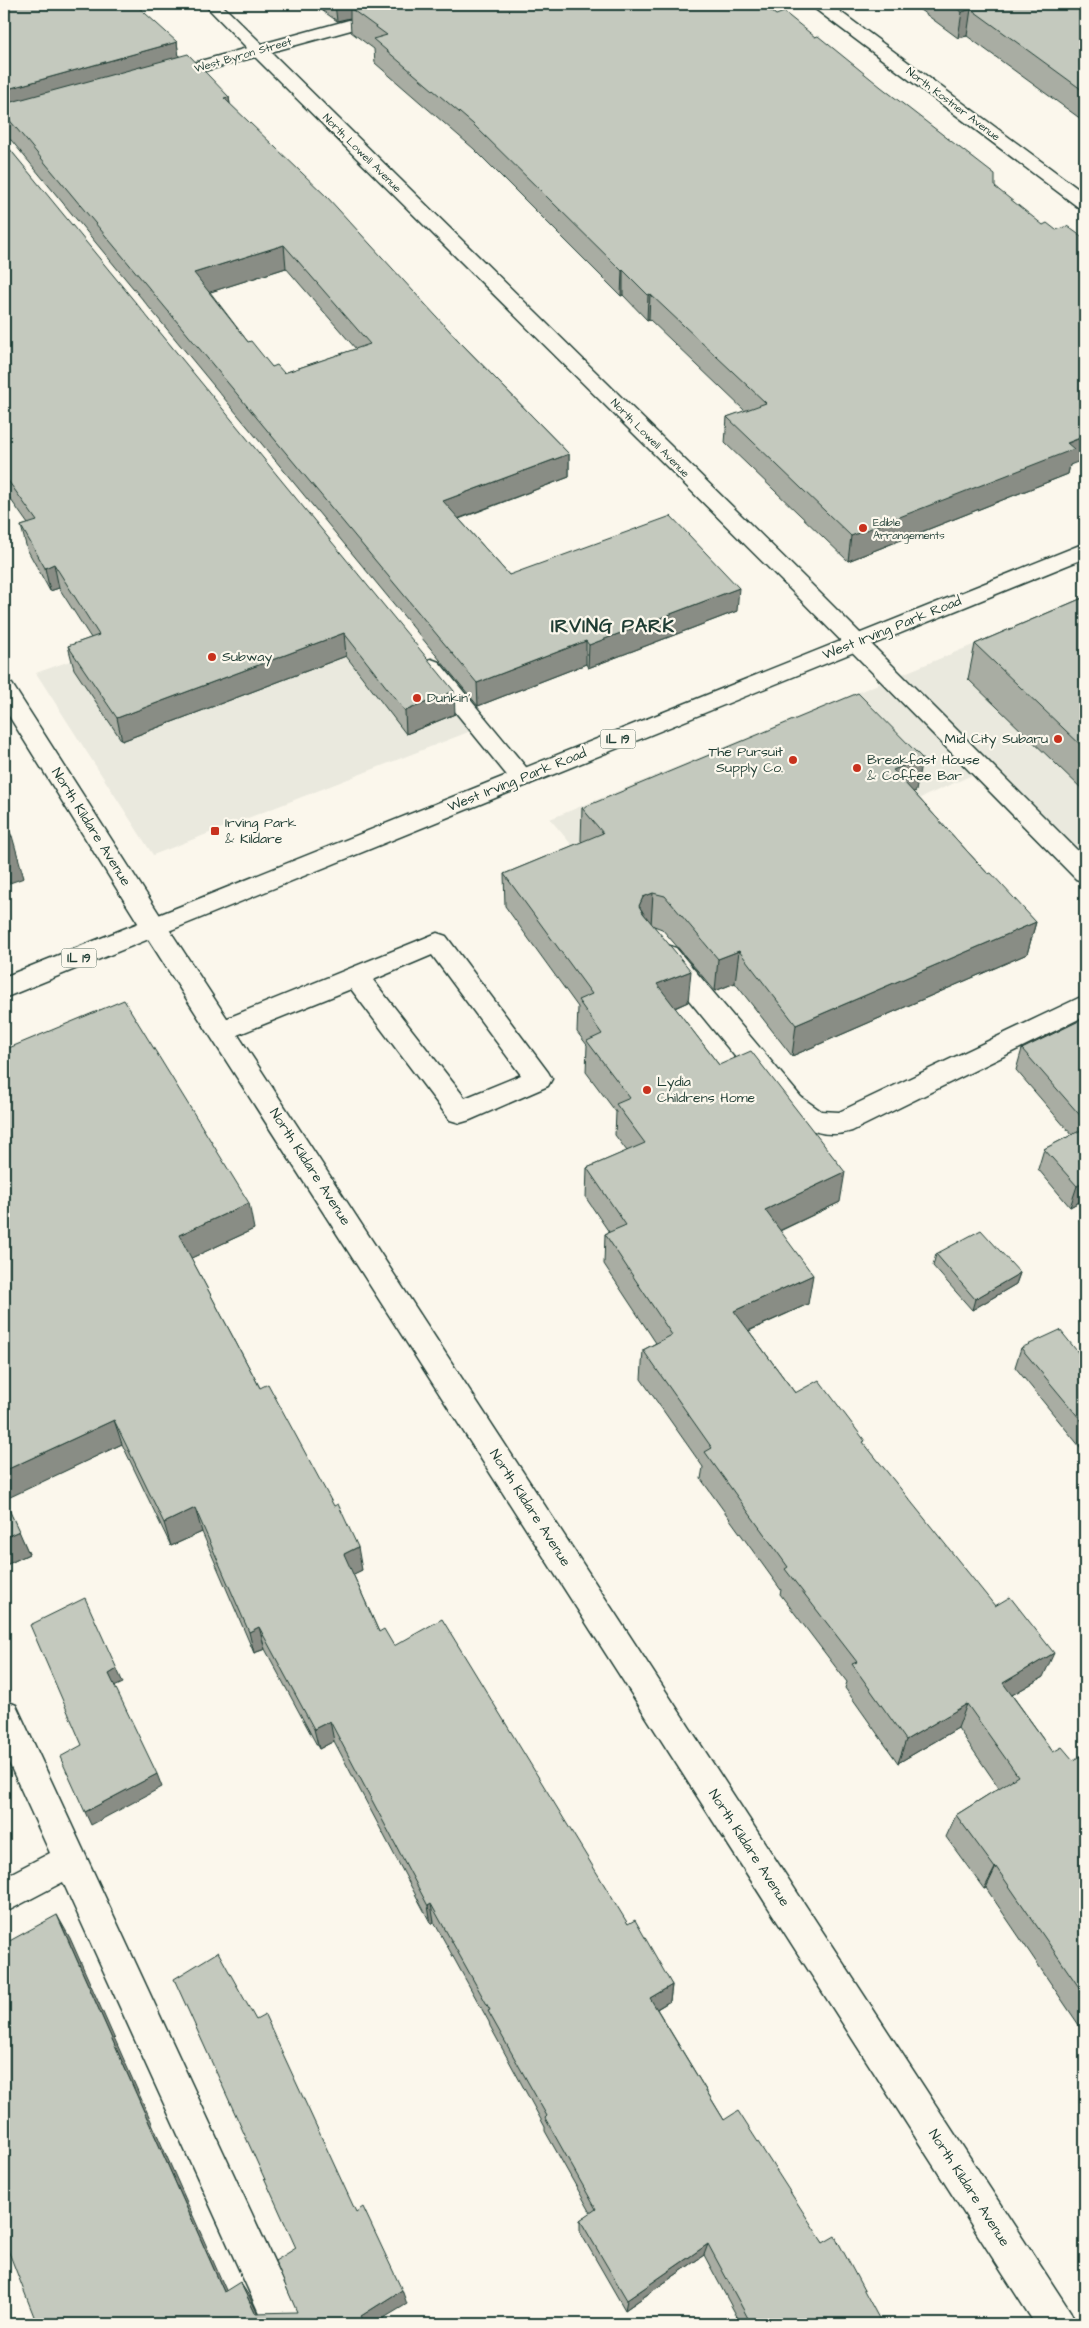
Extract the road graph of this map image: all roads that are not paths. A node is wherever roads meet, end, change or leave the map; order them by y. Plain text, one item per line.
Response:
1 (212, 4) edge
2 (425, 4) edge
3 (820, 4) edge
4 (258, 50) junction
5 (145, 82) edge
6 (1085, 204) edge
7 (1085, 550) edge
8 (856, 642) junction
9 (416, 649) edge
10 (4, 690) edge
11 (522, 778) junction
12 (1085, 873) edge
13 (154, 927) junction
14 (652, 938) edge
15 (356, 976) junction
16 (4, 988) edge
17 (1085, 1005) edge
18 (222, 1032) junction
19 (4, 1716) edge
20 (70, 1860) junction
21 (4, 1896) edge
22 (284, 2324) edge
23 (1057, 2324) edge

1 - 4 street, North Lowell Avenue
2 - 4 street, West Byron Street
3 - 6 street, North Kostner Avenue
4 - 5 street, West Byron Street
4 - 8 street, North Lowell Avenue
7 - 8 street, West Irving Park Road / IL 19
8 - 11 street, West Irving Park Road / IL 19
8 - 12 street, North Lowell Avenue
9 - 11 street
10 - 13 street, North Kildare Avenue
11 - 13 street, West Irving Park Road / IL 19
13 - 16 street, West Irving Park Road / IL 19
13 - 18 street, North Kildare Avenue
14 - 17 street
15 - 15 street
15 - 18 street
18 - 23 street, North Kildare Avenue
19 - 20 street
20 - 21 street
20 - 22 street

